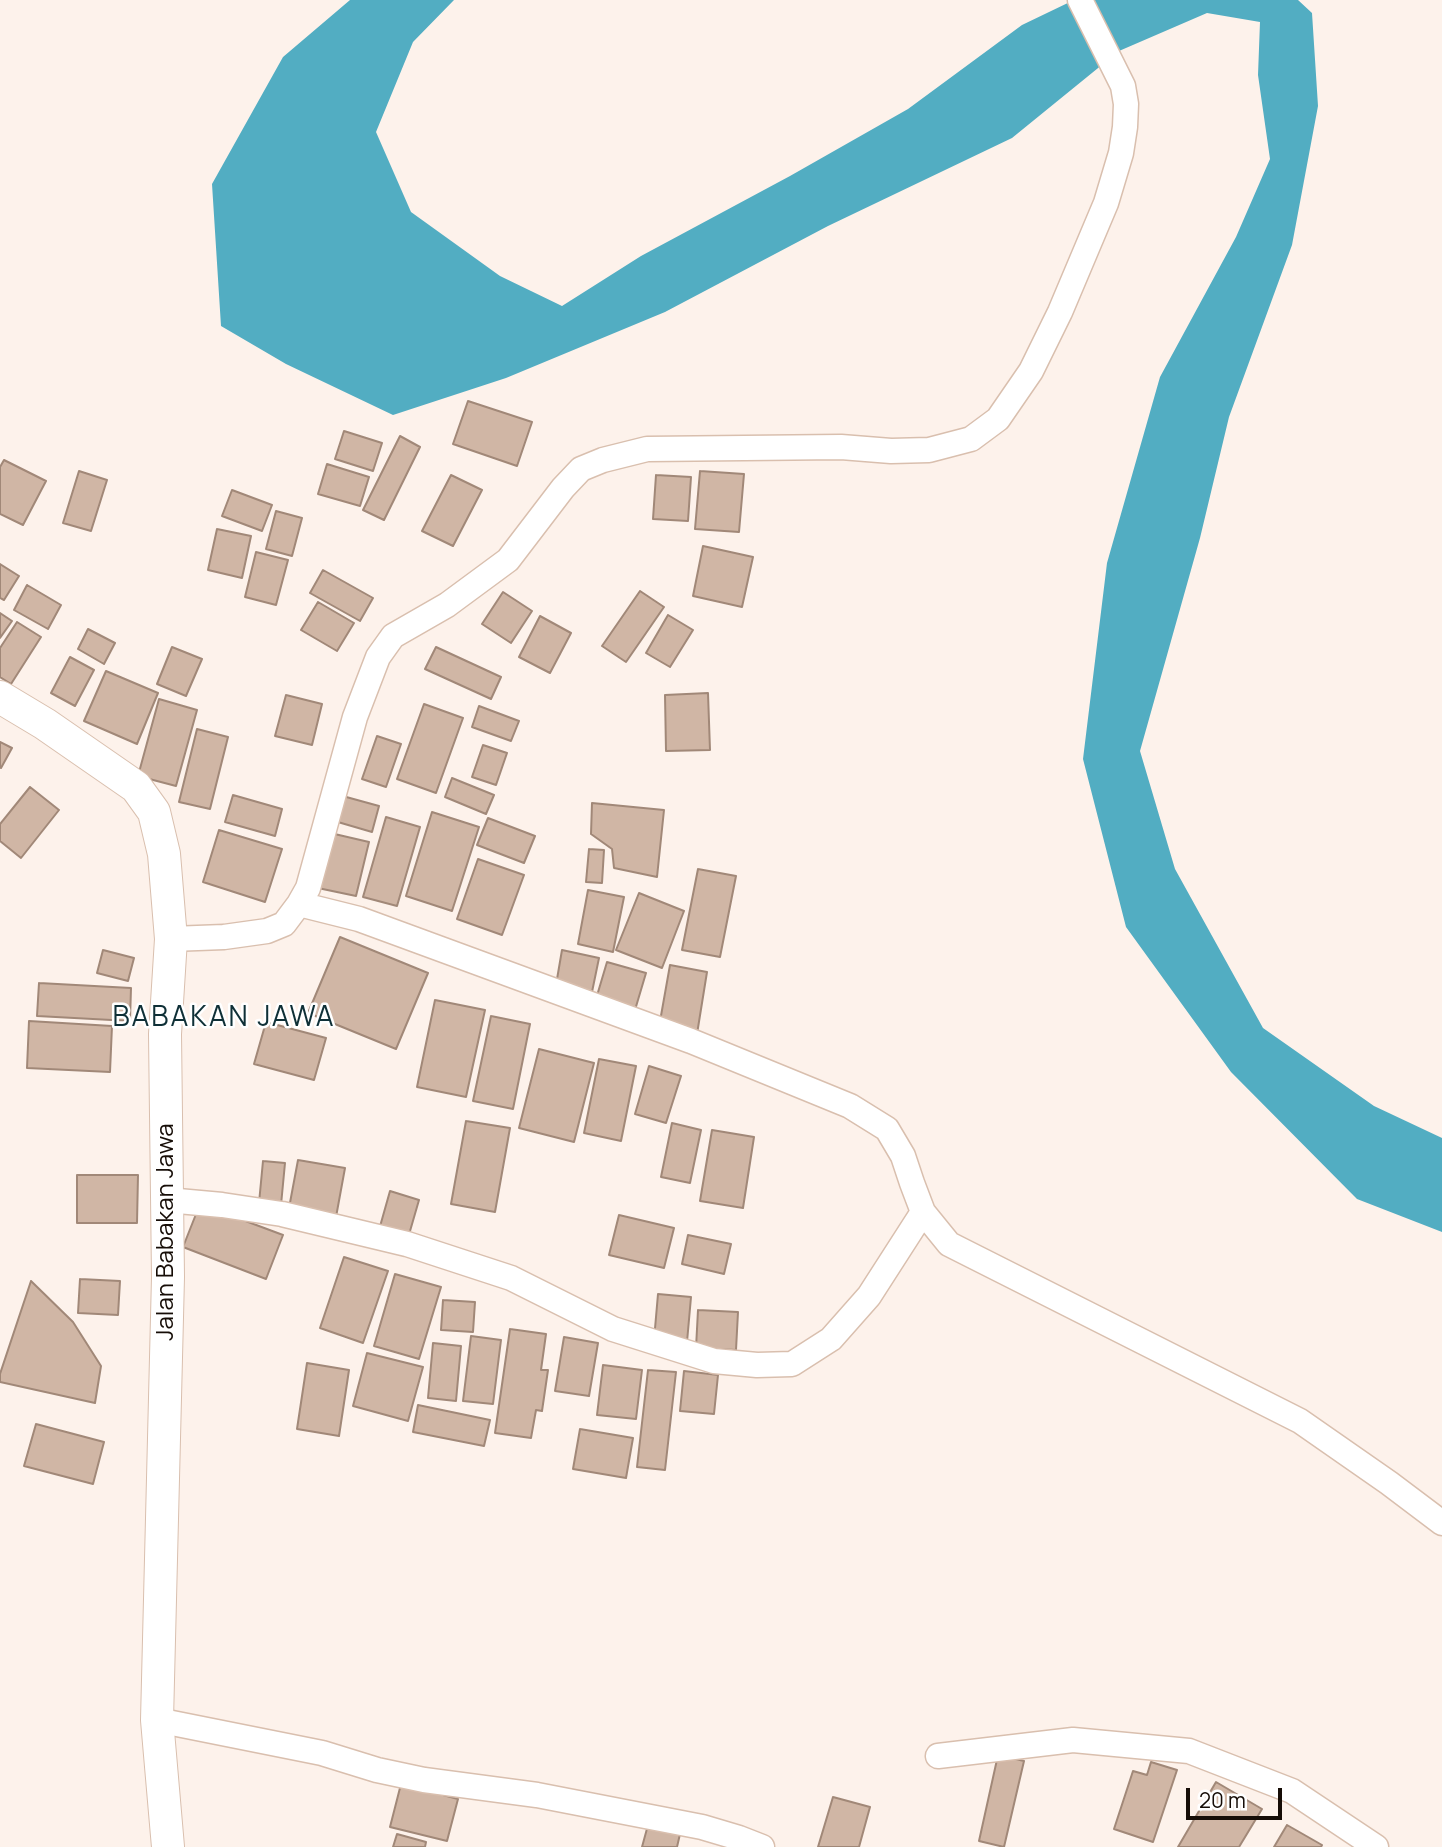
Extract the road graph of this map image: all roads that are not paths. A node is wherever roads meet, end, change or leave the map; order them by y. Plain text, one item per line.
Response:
1 (1080, 0) edge
2 (0, 697) edge
3 (299, 904) junction
4 (171, 939) junction
5 (167, 1200) junction
6 (923, 1212) junction
7 (1442, 1523) edge
8 (157, 1720) junction
9 (938, 1756) dead end
10 (169, 1847) edge
11 (762, 1847) edge
12 (1376, 1847) edge

1 - 3 street
2 - 4 street, Jalan Babakan Jawa
3 - 4 street
3 - 6 street
4 - 5 street, Jalan Babakan Jawa
5 - 6 street
5 - 8 street, Jalan Babakan Jawa
6 - 7 street
8 - 10 street, Jalan Babakan Jawa
8 - 11 street
9 - 12 street

